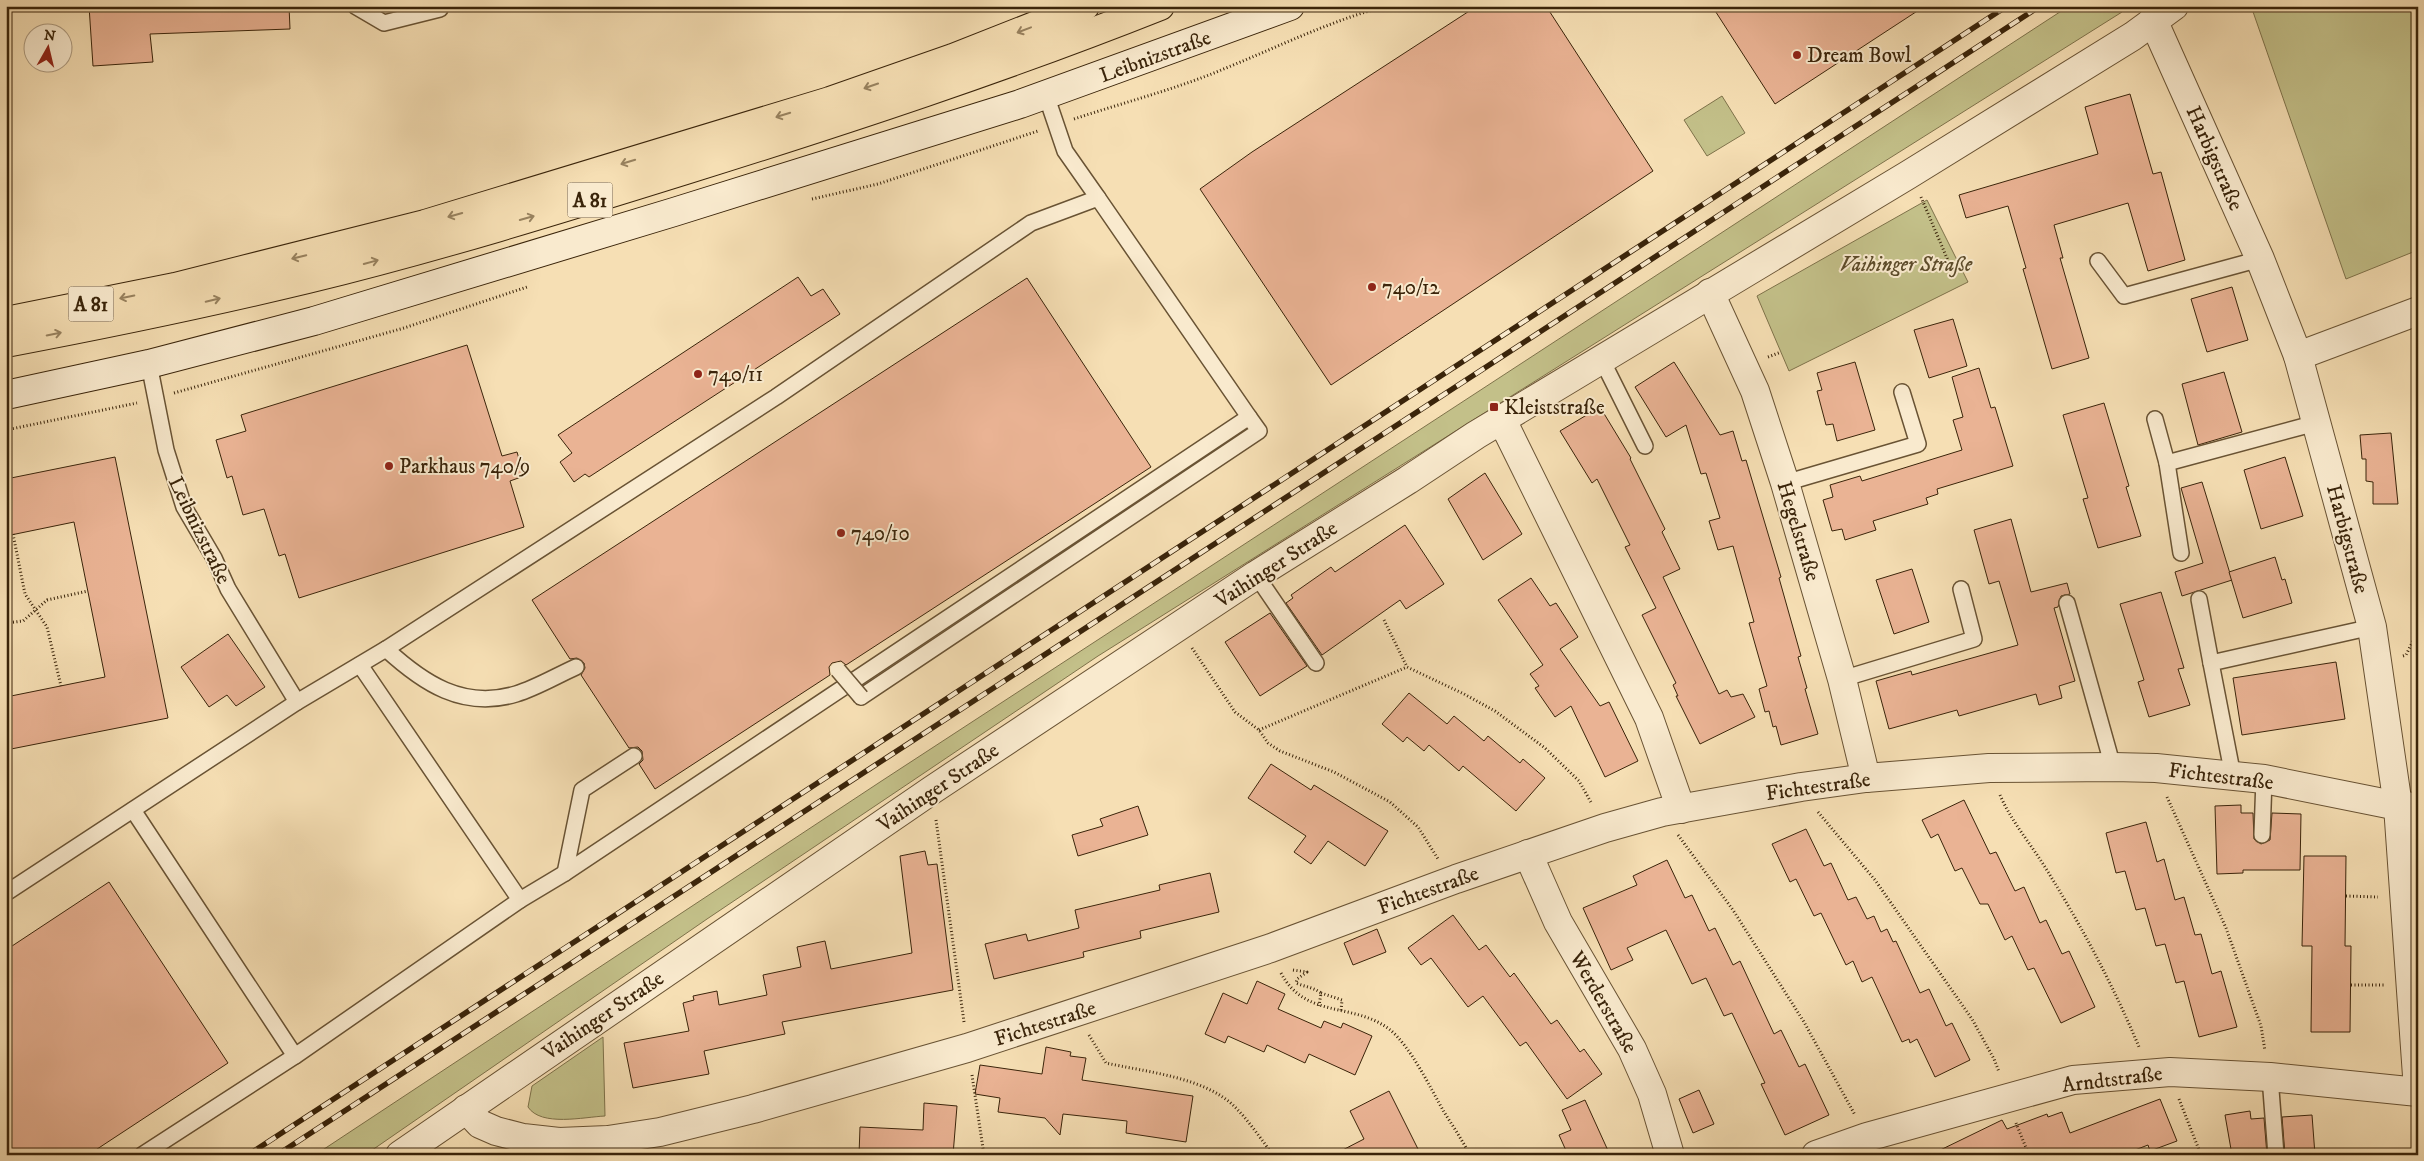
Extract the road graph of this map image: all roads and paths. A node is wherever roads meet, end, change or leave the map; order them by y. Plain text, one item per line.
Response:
1 (355, 6) edge
2 (1085, 6) edge
3 (1160, 6) edge
4 (1290, 6) edge
5 (440, 9) dead end
6 (2163, 13) edge
7 (1046, 95) junction
8 (1908, 175) junction
9 (1098, 198) junction
10 (2260, 259) junction
11 (2098, 261) dead end
12 (1952, 270) dead end
13 (1710, 293) junction
14 (2418, 311) edge
15 (6, 321) edge
16 (6, 343) edge
17 (2298, 356) junction
18 (1602, 360) junction
19 (149, 364) junction
20 (1902, 392) dead end
21 (6, 395) edge
22 (156, 399) junction
23 (1249, 417) junction
24 (2154, 419) dead end
25 (1502, 420) junction
26 (2316, 423) junction
27 (6, 430) edge
28 (1645, 446) dead end
29 (2167, 463) junction
30 (1785, 483) junction
31 (13, 534) dead end
32 (2181, 554) dead end
33 (1256, 575) junction
34 (1961, 590) dead end
35 (88, 591) dead end
36 (2198, 599) dead end
37 (2067, 604) dead end
38 (36, 610) junction
39 (1384, 620) dead end
40 (6, 624) edge
41 (1179, 627) junction
42 (2372, 627) junction
43 (2418, 640) edge
44 (2413, 641) dead end
45 (386, 649) junction
46 (1316, 663) dead end
47 (2211, 663) junction
48 (360, 665) junction
49 (1407, 667) junction
50 (576, 668) dead end
51 (838, 670) dead end
52 (1842, 679) junction
53 (60, 686) dead end
54 (297, 702) junction
55 (1259, 730) junction
56 (634, 756) dead end
57 (2113, 766) junction
58 (2233, 776) junction
59 (1866, 778) junction
60 (2264, 779) junction
61 (932, 790) junction
62 (2408, 807) edge
63 (1681, 809) junction
64 (133, 810) junction
65 (2173, 813) dead end
66 (2009, 816) dead end
67 (1824, 821) dead end
68 (1606, 828) junction
69 (2262, 835) dead end
70 (1688, 849) dead end
71 (1528, 854) junction
72 (565, 873) junction
73 (1451, 880) junction
74 (6, 893) edge
75 (520, 900) junction
76 (1288, 970) dead end
77 (1283, 977) dead end
78 (2351, 985) dead end
79 (2411, 986) junction
80 (1321, 993) junction
81 (1319, 1006) junction
82 (1341, 1011) junction
83 (2261, 1026) dead end
84 (2132, 1030) dead end
85 (1091, 1040) dead end
86 (967, 1048) junction
87 (294, 1056) junction
88 (1994, 1059) dead end
89 (2270, 1077) junction
90 (2417, 1079) edge
91 (2177, 1095) dead end
92 (1851, 1106) dead end
93 (466, 1109) junction
94 (2025, 1144) dead end
95 (142, 1155) edge
96 (400, 1155) edge
97 (984, 1155) edge
98 (1273, 1155) edge
99 (1470, 1155) edge
100 (1670, 1155) edge
101 (1816, 1155) edge
102 (2029, 1155) edge
103 (2201, 1155) edge
104 (2276, 1155) edge

1 - 5 lane
2 -> 15 highway, A 81
16 -> 3 highway, A 81
4 - 7 street, Leibnizstraße
6 - 8 street, Vaihinger Straße
6 - 10 street, Harbigstraße
7 - 9 lane
7 - 19 street, Leibnizstraße
8 - 12 path
8 - 13 street, Vaihinger Straße
9 - 23 lane
9 - 45 lane
10 - 11 lane
10 - 17 street, Harbigstraße
13 - 18 street, Vaihinger Straße
13 - 30 street, Hegelstraße
14 - 17 street
17 - 26 street, Harbigstraße
18 - 25 street, Vaihinger Straße
18 - 28 lane
19 - 21 street, Leibnizstraße
19 - 22 lane, Leibnizstraße
20 - 30 lane
22 - 27 path
22 - 54 lane, Leibnizstraße
23 - 51 lane, bridge
23 - 72 lane
24 - 29 lane
25 - 33 street, Vaihinger Straße
25 - 63 street
26 - 29 lane
26 - 42 street, Harbigstraße
29 - 32 lane
30 - 52 street, Hegelstraße
31 - 38 path
33 - 41 street, Vaihinger Straße
33 - 46 lane
34 - 52 lane
35 - 38 path
36 - 47 lane
37 - 57 lane
38 - 40 path
38 - 53 path
39 - 49 path
41 - 55 path
41 - 61 street, Vaihinger Straße
42 - 47 lane
42 - 62 street, Harbigstraße
43 - 44 path
45 - 48 lane
45 - 50 lane
47 - 58 lane
48 - 54 lane
48 - 75 lane
49 - 55 path
49 - 68 path
52 - 59 street, Hegelstraße
54 - 64 lane
55 - 73 path
56 - 72 lane
57 - 58 street, Fichtestraße
57 - 59 street, Fichtestraße
58 - 60 street, Fichtestraße
59 - 63 street, Fichtestraße
60 - 62 street, Fichtestraße
60 - 69 lane
61 - 86 path
61 - 93 street, Vaihinger Straße
62 - 79 street, Harbigstraße
63 - 68 street, Fichtestraße
64 - 74 lane
64 - 87 lane
65 - 83 path
66 - 84 path
67 - 88 path
68 - 71 street, Fichtestraße
70 - 92 path
71 - 73 street, Fichtestraße
71 - 100 street, Werderstraße
72 - 75 lane
73 - 86 street, Fichtestraße
75 - 87 lane
76 - 80 path
77 - 81 path
78 - 79 path
79 - 90 street, Harbigstraße
80 - 81 path
80 - 82 path
81 - 82 path
82 - 99 path
85 - 98 path
86 - 93 street, Fichtestraße
86 - 97 path
87 - 95 lane
89 - 90 street, Arndtstraße
89 - 101 street, Arndtstraße
89 - 104 lane
91 - 103 path
93 - 96 street, Vaihinger Straße
94 - 102 path

